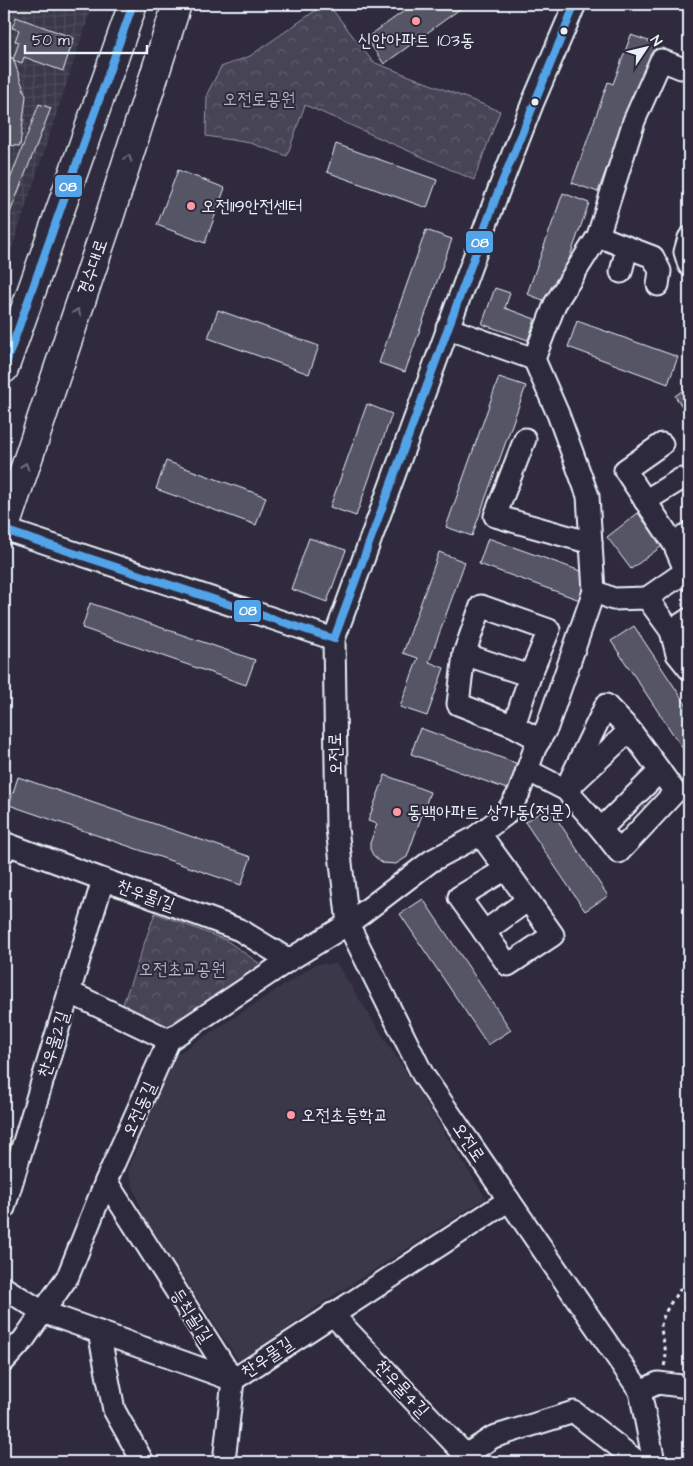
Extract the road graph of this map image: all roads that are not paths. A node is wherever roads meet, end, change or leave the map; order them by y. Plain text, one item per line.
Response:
1 (177, 4) edge
2 (575, 4) edge
3 (129, 5) edge
4 (681, 68) dead end
5 (598, 236) junction
6 (689, 238) edge
7 (627, 248) junction
8 (689, 265) edge
9 (621, 272) dead end
10 (658, 285) dead end
11 (448, 328) junction
12 (534, 359) junction
13 (4, 369) edge
14 (525, 439) dead end
15 (662, 444) dead end
16 (681, 479) dead end
17 (645, 501) junction
18 (4, 530) edge
19 (682, 539) edge
20 (591, 543) junction
21 (687, 575) edge
22 (594, 591) junction
23 (648, 598) junction
24 (689, 619) edge
25 (672, 631) junction
26 (334, 638) junction
27 (464, 654) junction
28 (689, 669) edge
29 (530, 676) junction
30 (514, 726) junction
31 (630, 730) junction
32 (540, 740) junction
33 (527, 770) junction
34 (660, 771) junction
35 (566, 790) junction
36 (601, 829) junction
37 (480, 834) junction
38 (4, 852) edge
39 (506, 869) junction
40 (103, 880) junction
41 (528, 900) junction
42 (348, 924) junction
43 (484, 932) junction
44 (289, 960) junction
45 (69, 992) junction
46 (169, 1040) junction
47 (106, 1181) junction
48 (509, 1200) junction
49 (4, 1208) edge
50 (4, 1288) edge
51 (43, 1312) junction
52 (332, 1314) junction
53 (99, 1332) junction
54 (4, 1361) edge
55 (233, 1380) junction
56 (649, 1387) junction
57 (689, 1387) edge
58 (469, 1459) edge
59 (144, 1462) edge
60 (224, 1462) edge
61 (638, 1462) edge
62 (654, 1462) edge

18 -> 1 main road, 경수대로
2 - 11 street, 오전로
3 - 13 main road
4 - 5 street
5 - 7 street
5 - 12 street
6 - 8 street
7 - 9 street
7 - 10 street
11 - 12 street
11 - 26 street, 오전로
12 - 20 street
14 - 20 street
15 - 17 street
16 - 17 street
17 - 19 street
18 - 26 street
19 - 21 street
20 - 22 street
21 - 23 street
22 - 23 street
22 - 32 street
23 - 25 street
24 - 25 street
25 - 28 street
26 - 42 street, 오전로
27 - 29 street
27 - 29 street
27 - 30 street
29 - 30 street
30 - 32 street
31 - 34 street
31 - 35 street
31 - 35 street
32 - 33 street
33 - 35 street
33 - 37 street
34 - 36 street
34 - 36 street
35 - 36 street
37 - 39 street
37 - 42 street
38 - 40 street, 찬우물1길
39 - 41 street
39 - 43 street
40 - 44 street, 찬우물1길
40 - 45 street, 찬우물2길
41 - 43 street
41 - 43 street
42 - 44 street
42 - 48 street, 오전로
44 - 46 street
45 - 46 street
45 - 49 street, 찬우물2길
46 - 47 street, 오전동길
47 - 51 street, 오전동길
47 - 55 street, 등칙골1길
48 - 52 street, 찬우물길
48 - 56 street, 오전로
50 - 51 street, 찬우물길
51 - 53 street, 찬우물길
51 - 54 street, 오전동길
52 - 55 street, 찬우물길
52 - 58 street, 찬우물4길
53 - 55 street, 찬우물길
53 - 59 street
55 - 60 street
56 - 57 street
56 - 62 street, 오전로
58 - 61 street

